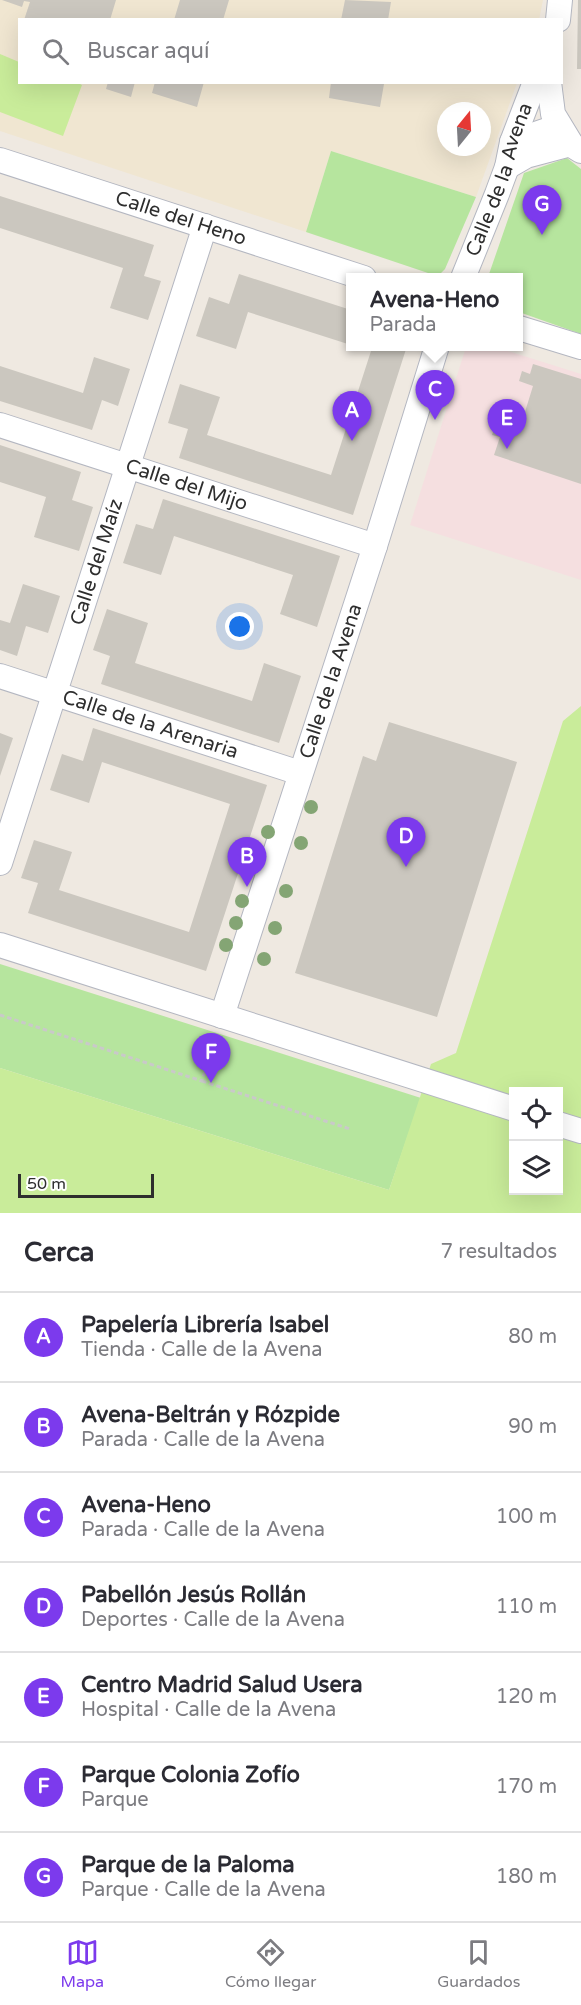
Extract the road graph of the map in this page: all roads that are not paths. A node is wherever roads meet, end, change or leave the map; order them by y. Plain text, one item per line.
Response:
1 (560, 0) edge
2 (558, 18) edge
3 (534, 84) edge
4 (549, 84) edge
5 (512, 142) junction
6 (576, 148) edge
7 (0, 160) edge
8 (507, 167) junction
9 (205, 226) junction
10 (349, 273) edge
11 (465, 273) edge
12 (523, 329) edge
13 (581, 347) edge
14 (435, 351) edge
15 (0, 425) edge
16 (128, 466) junction
17 (375, 546) junction
18 (0, 676) edge
19 (54, 693) junction
20 (300, 773) junction
21 (0, 863) edge
22 (0, 945) edge
23 (220, 1023) junction
24 (509, 1108) edge
25 (563, 1126) edge
26 (581, 1131) edge

1 - 2 street
3 - 5 street, Calle de la Avena
4 - 6 street
5 - 6 street
5 - 8 street, Calle de la Avena
6 - 8 street
7 - 9 street, Calle del Heno
8 - 11 street, Calle de la Avena
9 - 10 street, Calle del Heno
9 - 16 street, Calle del Maíz
12 - 13 street
14 - 17 street, Calle de la Avena
15 - 16 street, Calle del Mijo
16 - 17 street, Calle del Mijo
16 - 19 street, Calle del Maíz
17 - 20 street, Calle de la Avena
18 - 19 street, Calle de la Arenaria
19 - 20 street, Calle de la Arenaria
19 - 21 street, Calle del Maíz
20 - 23 street, Calle de la Avena
22 - 23 street
23 - 24 street
25 - 26 street

